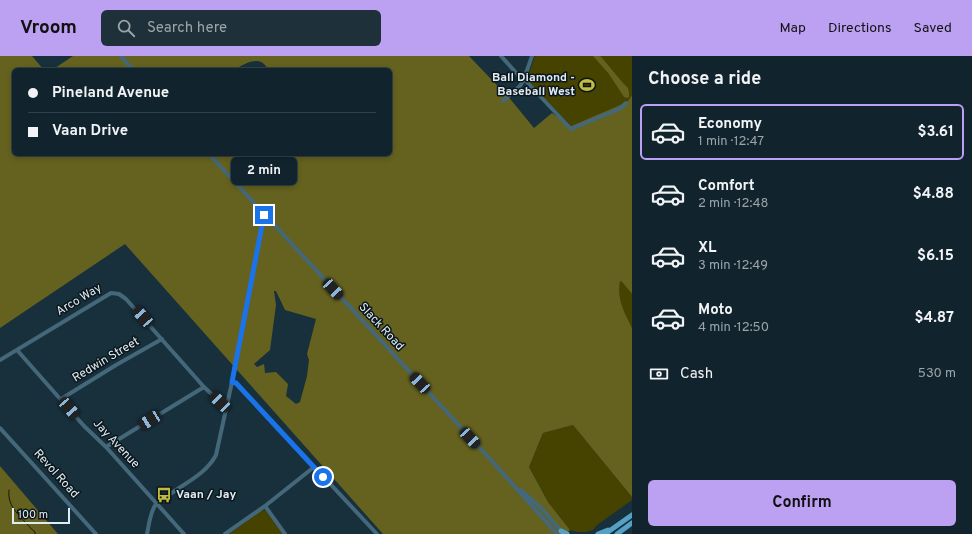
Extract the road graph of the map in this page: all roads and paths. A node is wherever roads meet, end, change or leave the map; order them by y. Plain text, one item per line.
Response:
1 (121, 56) edge
2 (501, 56) edge
3 (532, 56) edge
4 (131, 68) edge
5 (524, 79) junction
6 (503, 101) dead end
7 (626, 104) dead end
8 (211, 156) edge
9 (264, 215) junction
10 (162, 339) junction
11 (17, 350) junction
12 (0, 360) edge
13 (232, 382) junction
14 (204, 387) junction
15 (61, 399) junction
16 (226, 406) junction
17 (0, 428) edge
18 (106, 448) junction
19 (314, 467) junction
20 (156, 504) junction
21 (265, 506) junction
22 (632, 514) edge
23 (632, 523) edge
24 (610, 530) junction
25 (562, 533) edge
26 (96, 534) edge
27 (147, 534) edge
28 (184, 534) edge
29 (225, 534) edge
30 (285, 534) edge
31 (377, 534) edge
32 (598, 534) edge
33 (605, 534) edge
34 (617, 534) edge

1 - 4 street
2 - 5 street
3 - 5 street
5 - 6 street
5 - 7 street
8 - 9 street, Slack Road
9 - 13 street
9 - 25 street, Slack Road
10 - 11 street, Arco Way
10 - 14 street, Arco Way
10 - 15 street, Redwin Street
11 - 12 street, Arco Way
11 - 15 street, Jay Avenue
13 - 16 street
13 - 19 street
14 - 16 street, Arco Way
14 - 18 street
15 - 18 street, Jay Avenue
16 - 20 street
17 - 26 street, Revol Road
18 - 20 street, Jay Avenue
19 - 21 street
19 - 31 street
20 - 27 street
20 - 28 street, Jay Avenue
21 - 29 street
21 - 30 street
22 - 24 main road
23 - 34 main road
24 - 32 main road
24 - 33 main road

